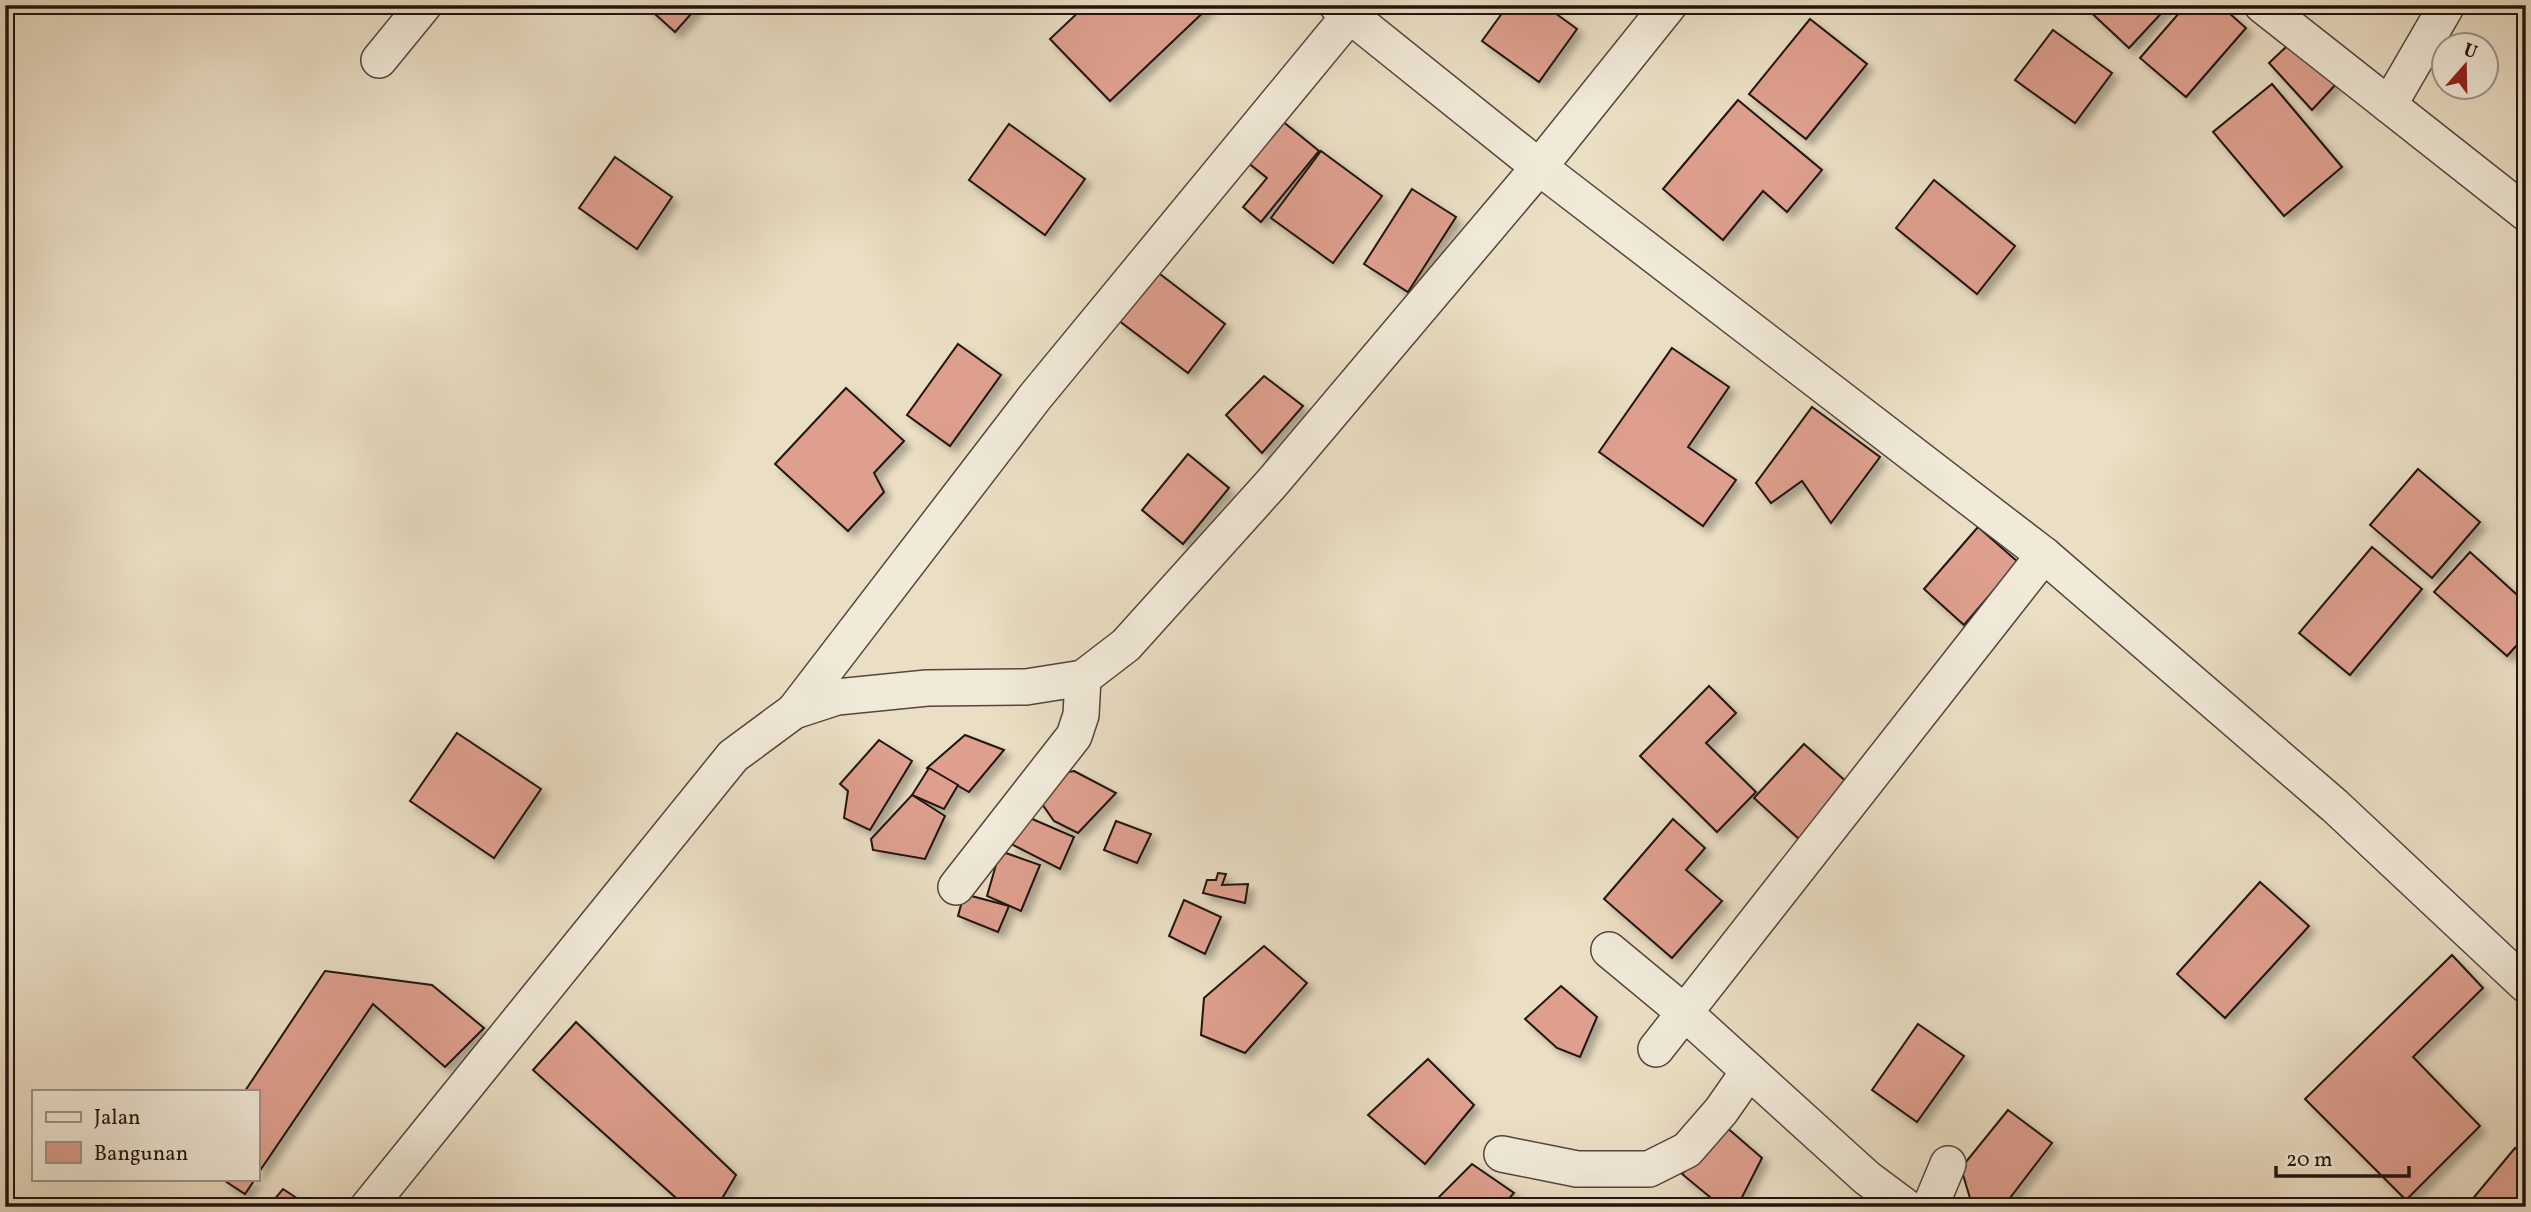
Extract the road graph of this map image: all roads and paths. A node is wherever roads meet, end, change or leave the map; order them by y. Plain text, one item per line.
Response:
1 (424, 5) edge
2 (1669, 5) edge
3 (2262, 5) edge
4 (2447, 5) edge
5 (1348, 8) edge
6 (379, 60) dead end
7 (2389, 105) junction
8 (1539, 167) junction
9 (2526, 213) edge
10 (2044, 555) junction
11 (1083, 678) junction
12 (794, 711) junction
13 (956, 887) dead end
14 (1609, 950) dead end
15 (2526, 985) edge
16 (1685, 1013) junction
17 (1656, 1049) dead end
18 (1749, 1071) junction
19 (1502, 1154) dead end
20 (1948, 1164) dead end
21 (368, 1207) edge
22 (1906, 1207) edge
23 (1930, 1207) edge

1 - 6 street
2 - 8 street
3 - 7 street
4 - 7 street
5 - 8 street
5 - 12 street
7 - 9 street
8 - 10 street
8 - 11 street
10 - 15 street
10 - 16 street
11 - 12 street
11 - 13 street
12 - 21 street
14 - 16 street
16 - 17 street
16 - 18 street
18 - 19 street
18 - 22 street
20 - 23 street

